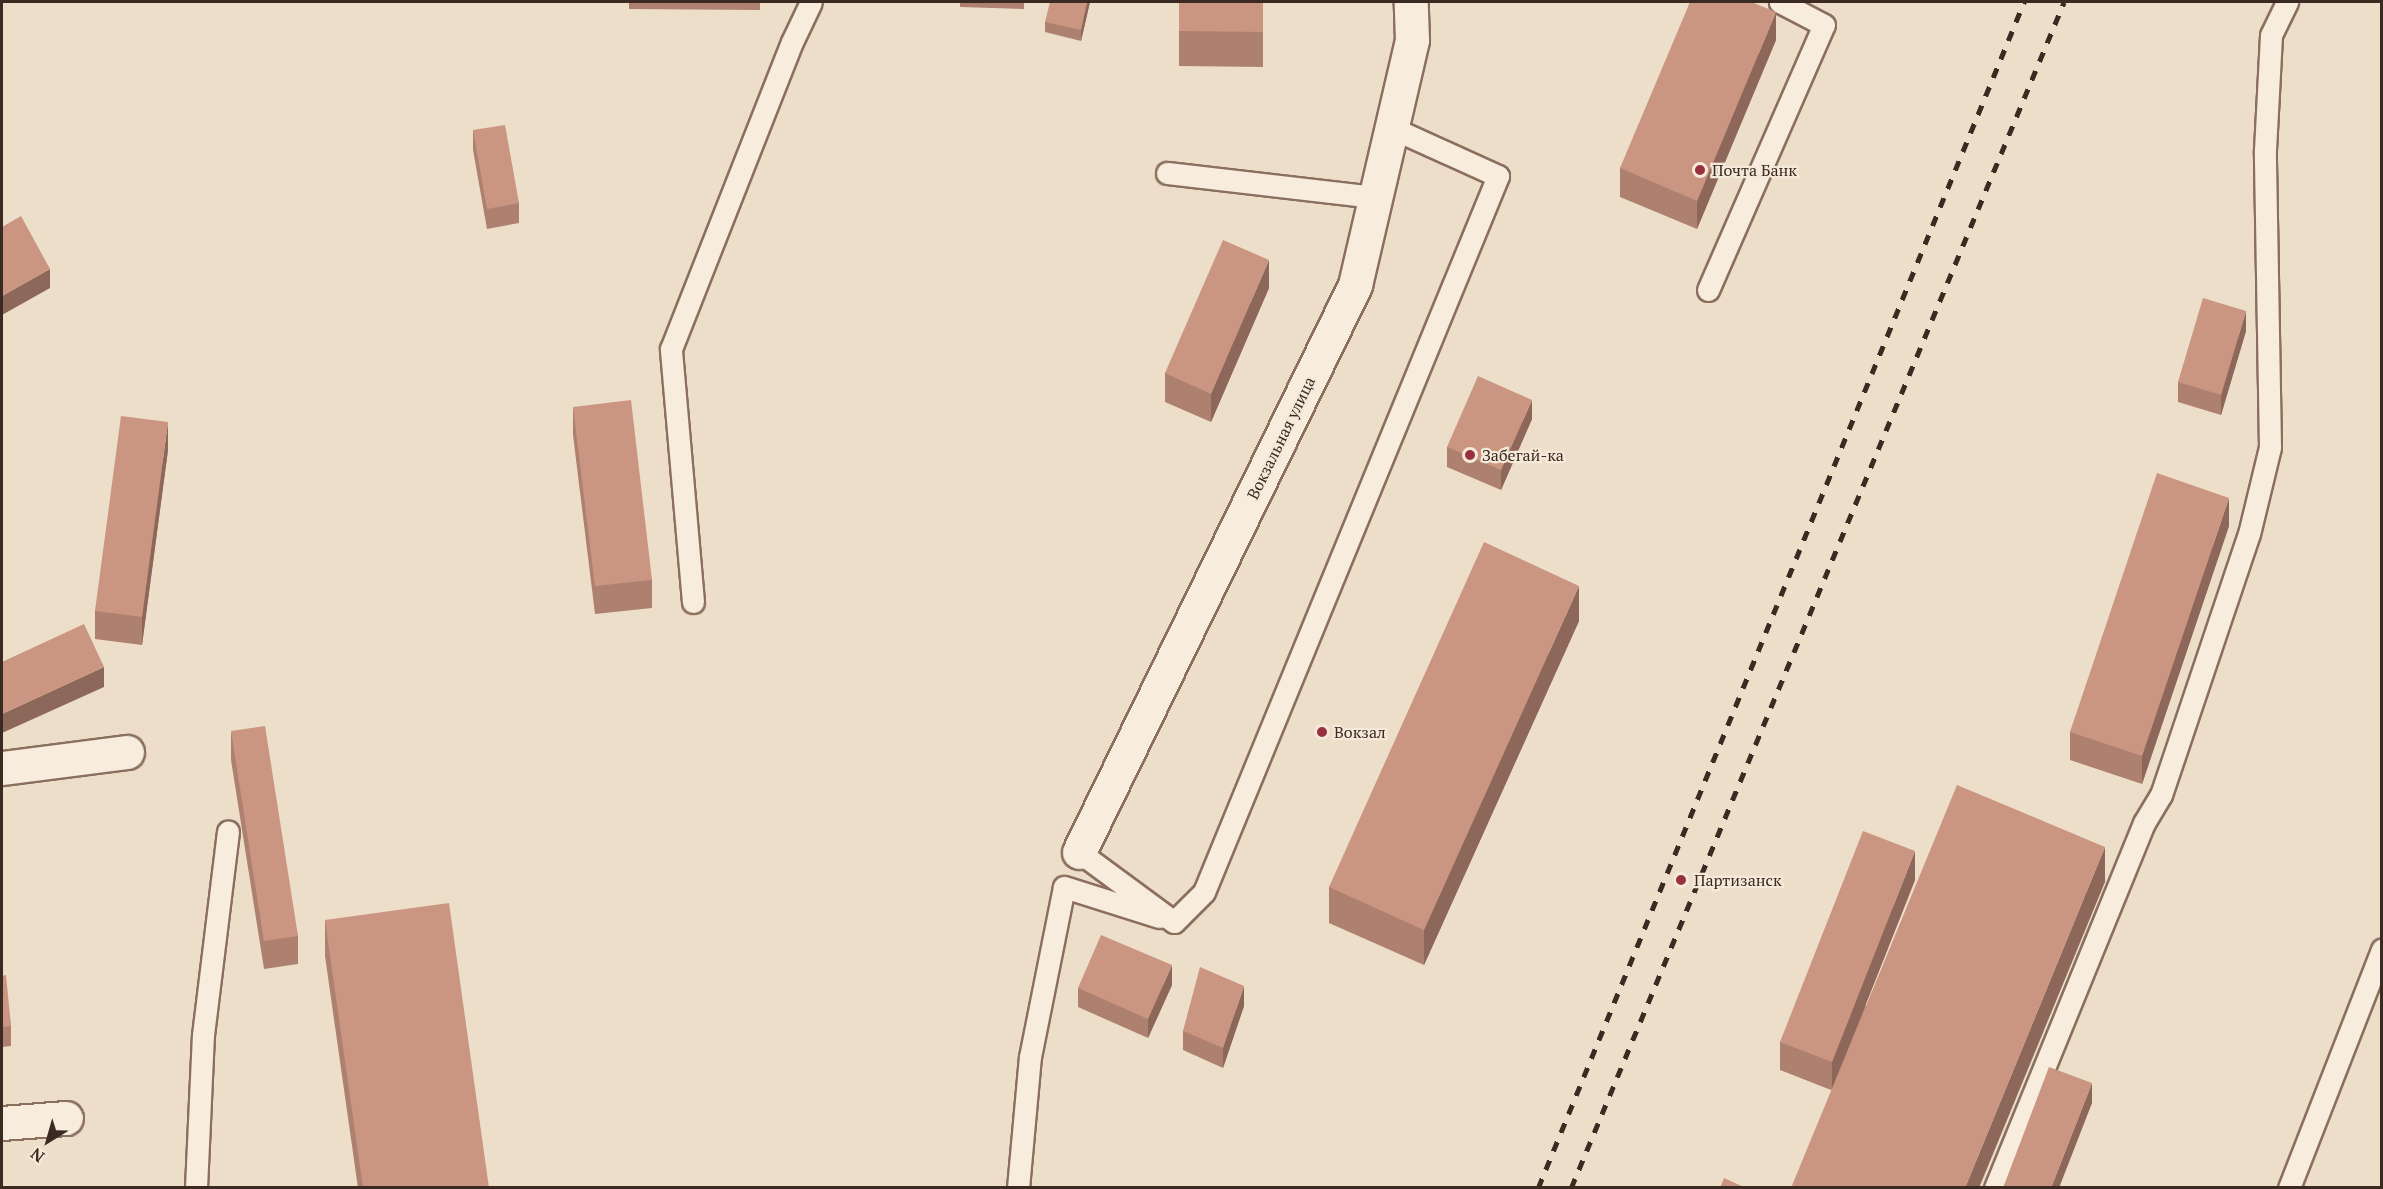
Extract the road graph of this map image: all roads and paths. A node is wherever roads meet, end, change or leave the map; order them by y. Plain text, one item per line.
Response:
1 (812, 2) edge
2 (1411, 2) edge
3 (1780, 2) edge
4 (2287, 2) edge
5 (1392, 128) junction
6 (1167, 173) dead end
7 (1375, 197) junction
8 (1708, 290) dead end
9 (693, 602) dead end
10 (128, 752) dead end
11 (2, 768) edge
12 (228, 832) dead end
13 (1079, 852) joint
14 (1174, 922) junction
15 (2382, 950) edge
16 (66, 1118) dead end
17 (2, 1123) edge
18 (196, 1188) edge
19 (1018, 1188) edge
20 (1995, 1188) edge
21 (2289, 1188) edge

1 - 9 lane
2 - 5 street, Вокзальная улица
3 - 8 lane
4 - 20 lane
5 - 7 street, Вокзальная улица
5 - 14 lane
6 - 7 lane
7 - 13 street, Вокзальная улица
10 - 11 street
12 - 18 lane
13 - 14 lane
14 - 19 lane
15 - 21 lane
16 - 17 street

